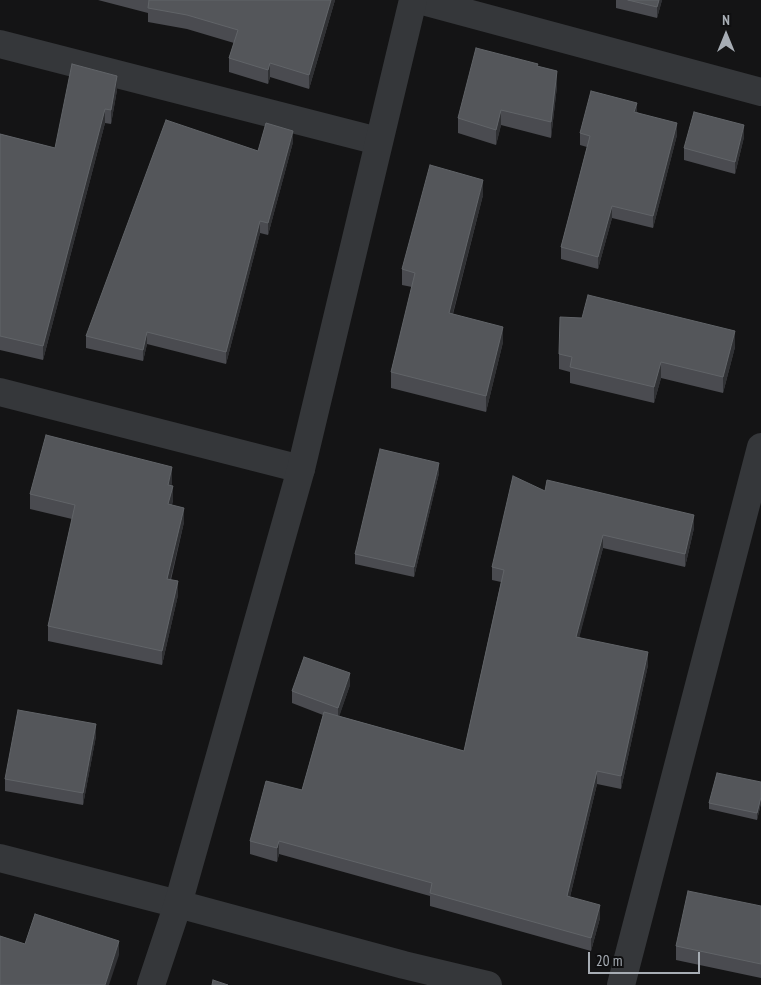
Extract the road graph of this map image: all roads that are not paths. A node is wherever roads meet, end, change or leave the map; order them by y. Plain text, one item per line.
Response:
1 (413, 0) edge
2 (419, 0) edge
3 (0, 44) edge
4 (761, 92) edge
5 (378, 141) junction
6 (0, 392) edge
7 (761, 447) edge
8 (302, 469) junction
9 (0, 858) edge
10 (178, 904) junction
11 (151, 985) edge
12 (488, 985) edge
13 (621, 985) edge

1 - 5 street
2 - 4 street
3 - 5 street
5 - 8 street
6 - 8 street
7 - 13 street
8 - 10 street
9 - 10 street
10 - 11 street
10 - 12 street

